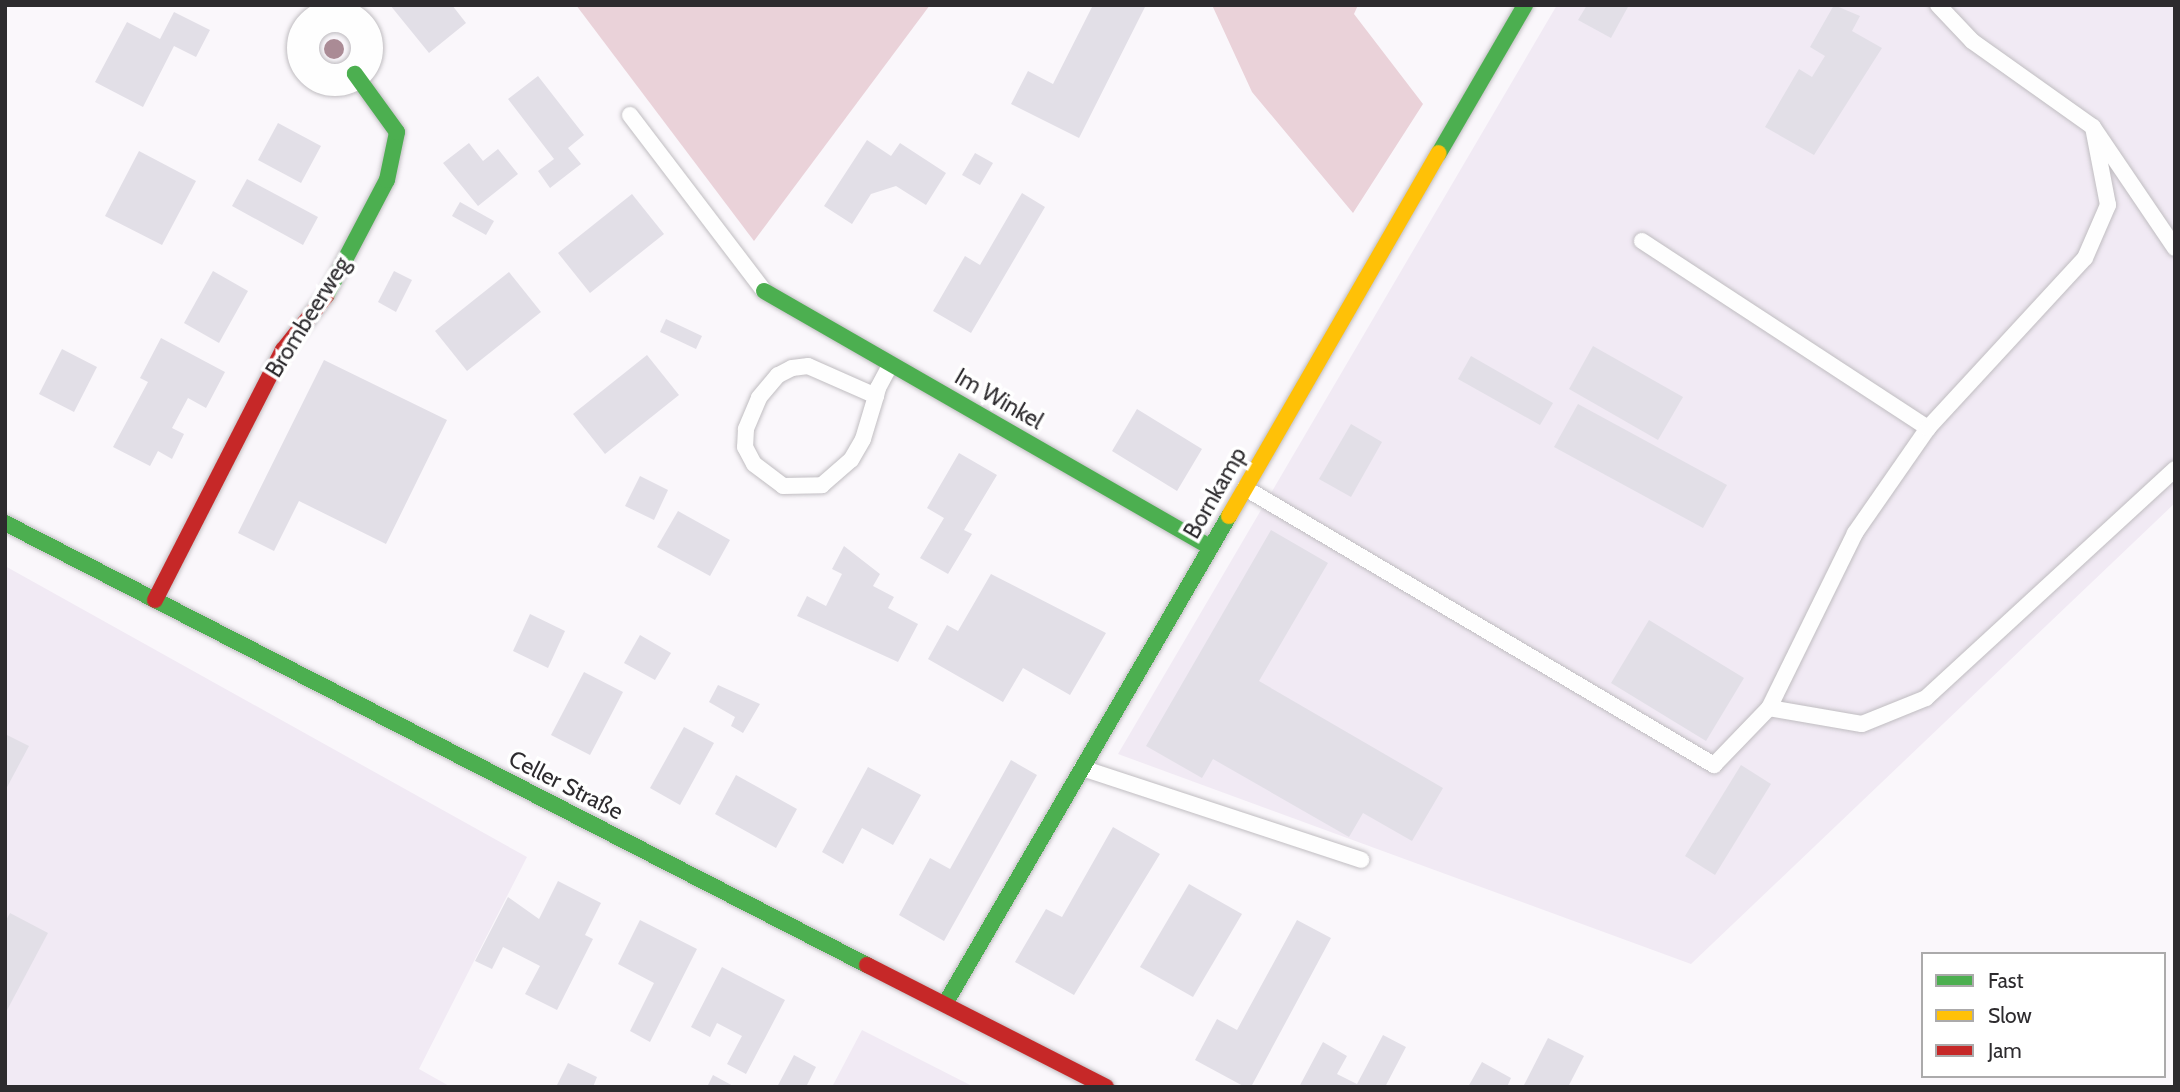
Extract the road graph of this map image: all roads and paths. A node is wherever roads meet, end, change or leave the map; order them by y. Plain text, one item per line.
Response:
1 (1525, 5) edge
2 (1938, 5) edge
3 (355, 74) dead end
4 (630, 115) dead end
5 (2093, 128) junction
6 (1642, 241) dead end
7 (2175, 248) edge
8 (764, 291) joint
9 (891, 364) junction
10 (876, 396) junction
11 (1928, 428) junction
12 (2175, 469) edge
13 (1245, 488) junction
14 (5, 523) edge
15 (1210, 547) junction
16 (155, 600) junction
17 (1769, 708) junction
18 (1082, 768) junction
19 (1361, 860) dead end
20 (945, 1004) junction
21 (1106, 1087) edge

1 - 13 street, Bornkamp
2 - 5 lane
3 - 16 street, Brombeerweg
4 - 8 lane
5 - 7 lane
5 - 11 lane
6 - 11 lane
8 - 9 street, Im Winkel
9 - 10 lane
9 - 15 street, Im Winkel
10 - 10 lane
11 - 17 lane
12 - 17 lane
13 - 15 street, Bornkamp
13 - 17 lane
14 - 16 street, Celler Straße
15 - 18 street, Bornkamp
16 - 20 street, Celler Straße
18 - 19 lane
18 - 20 street, Bornkamp
20 - 21 street, Celler Straße

